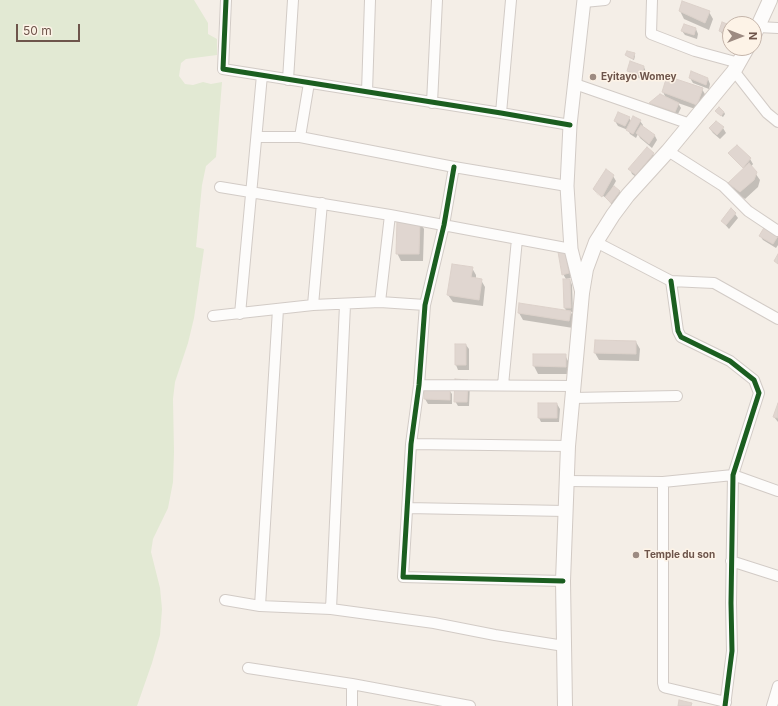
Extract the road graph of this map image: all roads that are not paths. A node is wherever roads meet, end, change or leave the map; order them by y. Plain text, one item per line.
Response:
1 (226, 0) edge
2 (293, 0) edge
3 (370, 0) edge
4 (437, 0) edge
5 (511, 0) edge
6 (605, 0) edge
7 (652, 0) edge
8 (770, 0) edge
9 (584, 1) edge
10 (762, 18) edge
11 (778, 28) edge
12 (762, 30) edge
13 (742, 56) edge
14 (736, 67) junction
15 (262, 76) junction
16 (288, 80) junction
17 (309, 83) junction
18 (575, 84) junction
19 (367, 92) junction
20 (432, 103) junction
21 (501, 113) junction
22 (778, 122) edge
23 (690, 124) junction
24 (570, 125) junction
25 (257, 137) junction
26 (300, 137) junction
27 (668, 151) junction
28 (454, 167) junction
29 (220, 186) dead end
30 (567, 186) junction
31 (251, 191) junction
32 (322, 203) junction
33 (390, 215) junction
34 (444, 225) junction
35 (778, 231) edge
36 (517, 239) junction
37 (596, 242) junction
38 (571, 249) junction
39 (671, 281) junction
40 (582, 293) junction
41 (380, 302) junction
42 (345, 304) junction
43 (425, 304) junction
44 (313, 305) junction
45 (278, 309) junction
46 (240, 314) junction
47 (213, 316) dead end
48 (778, 319) edge
49 (420, 385) junction
50 (503, 385) junction
51 (573, 392) junction
52 (676, 396) dead end
53 (411, 444) junction
54 (568, 446) junction
55 (732, 475) junction
56 (567, 481) junction
57 (663, 482) junction
58 (778, 491) edge
59 (407, 508) junction
60 (565, 511) junction
61 (731, 561) junction
62 (778, 576) edge
63 (563, 581) junction
64 (226, 600) dead end
65 (260, 606) junction
66 (331, 610) junction
67 (564, 646) junction
68 (248, 668) dead end
69 (352, 684) junction
70 (778, 686) edge
71 (725, 704) edge
72 (352, 706) edge
73 (470, 706) edge
74 (565, 706) edge
75 (772, 706) edge

1 - 15 street
2 - 16 street
3 - 19 street
4 - 20 street
5 - 21 street
6 - 9 street
7 - 14 street
8 - 10 main road
9 - 18 street
11 - 12 street
13 - 14 main road
14 - 22 street
14 - 23 main road
15 - 16 street
15 - 25 street
16 - 17 street
17 - 19 street
17 - 26 street
18 - 23 street
18 - 24 street
19 - 20 street
20 - 21 street
21 - 24 street
23 - 27 main road
24 - 30 street
25 - 26 street
25 - 31 street
26 - 28 street
27 - 35 street
27 - 37 main road
28 - 30 street
28 - 34 street
29 - 31 street
30 - 38 street
31 - 32 street
31 - 46 street
32 - 33 street
32 - 44 street
33 - 34 street
33 - 41 street
34 - 36 street
34 - 43 street
36 - 38 street
36 - 50 street
37 - 39 street
37 - 40 main road
38 - 40 street
39 - 48 street
39 - 55 street
40 - 51 main road
41 - 42 street
41 - 43 street
42 - 44 street
42 - 66 street
43 - 49 street
44 - 45 street
45 - 46 street
45 - 65 street
46 - 47 street
49 - 50 street
49 - 53 street
50 - 51 street
51 - 52 street
51 - 54 main road
53 - 54 street
53 - 59 street
54 - 56 main road
55 - 57 street
55 - 58 street
55 - 61 street
56 - 57 street
56 - 60 main road
57 - 71 street
59 - 60 street
59 - 63 street
60 - 63 main road
61 - 62 street
61 - 71 street
63 - 67 main road
64 - 65 street
65 - 66 street
66 - 67 street
67 - 74 main road
68 - 69 street
69 - 72 street
69 - 73 street
70 - 75 street

